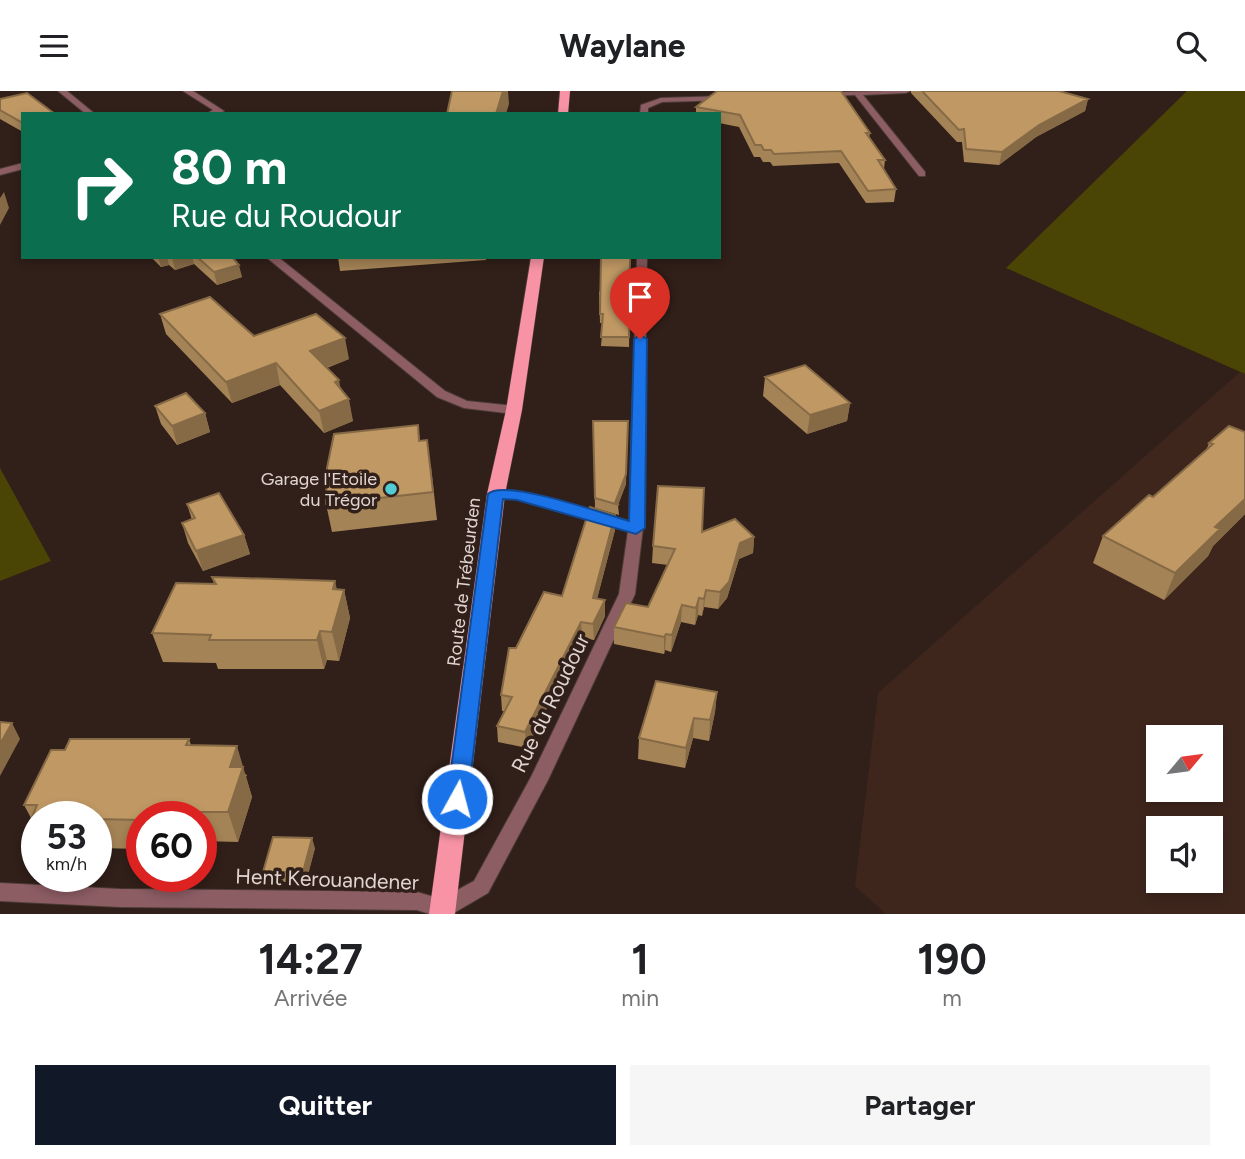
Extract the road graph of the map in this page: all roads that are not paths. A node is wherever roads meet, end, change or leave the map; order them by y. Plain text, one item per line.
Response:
1 (62, 91) edge
2 (187, 91) edge
3 (565, 91) edge
4 (906, 91) edge
5 (857, 92) edge
6 (819, 95) edge
7 (740, 97) edge
8 (88, 112) edge
9 (217, 112) edge
10 (563, 112) edge
11 (644, 112) edge
12 (21, 167) edge
13 (0, 172) edge
14 (922, 174) dead end
15 (273, 259) edge
16 (538, 259) edge
17 (642, 259) edge
18 (514, 411) junction
19 (496, 494) junction
20 (636, 528) junction
21 (0, 892) edge
22 (443, 912) edge

1 - 8 street
2 - 9 street
3 - 10 main road
4 - 5 street
5 - 6 street
5 - 14 street
7 - 11 street
12 - 13 street
15 - 18 street
16 - 18 main road, Route de Trébeurden
17 - 20 street, Rue du Roudour
18 - 19 main road, Route de Trébeurden
19 - 20 street
19 - 22 main road, Route de Trébeurden
20 - 22 street, Rue du Roudour
21 - 22 street, Hent Kerouandener

